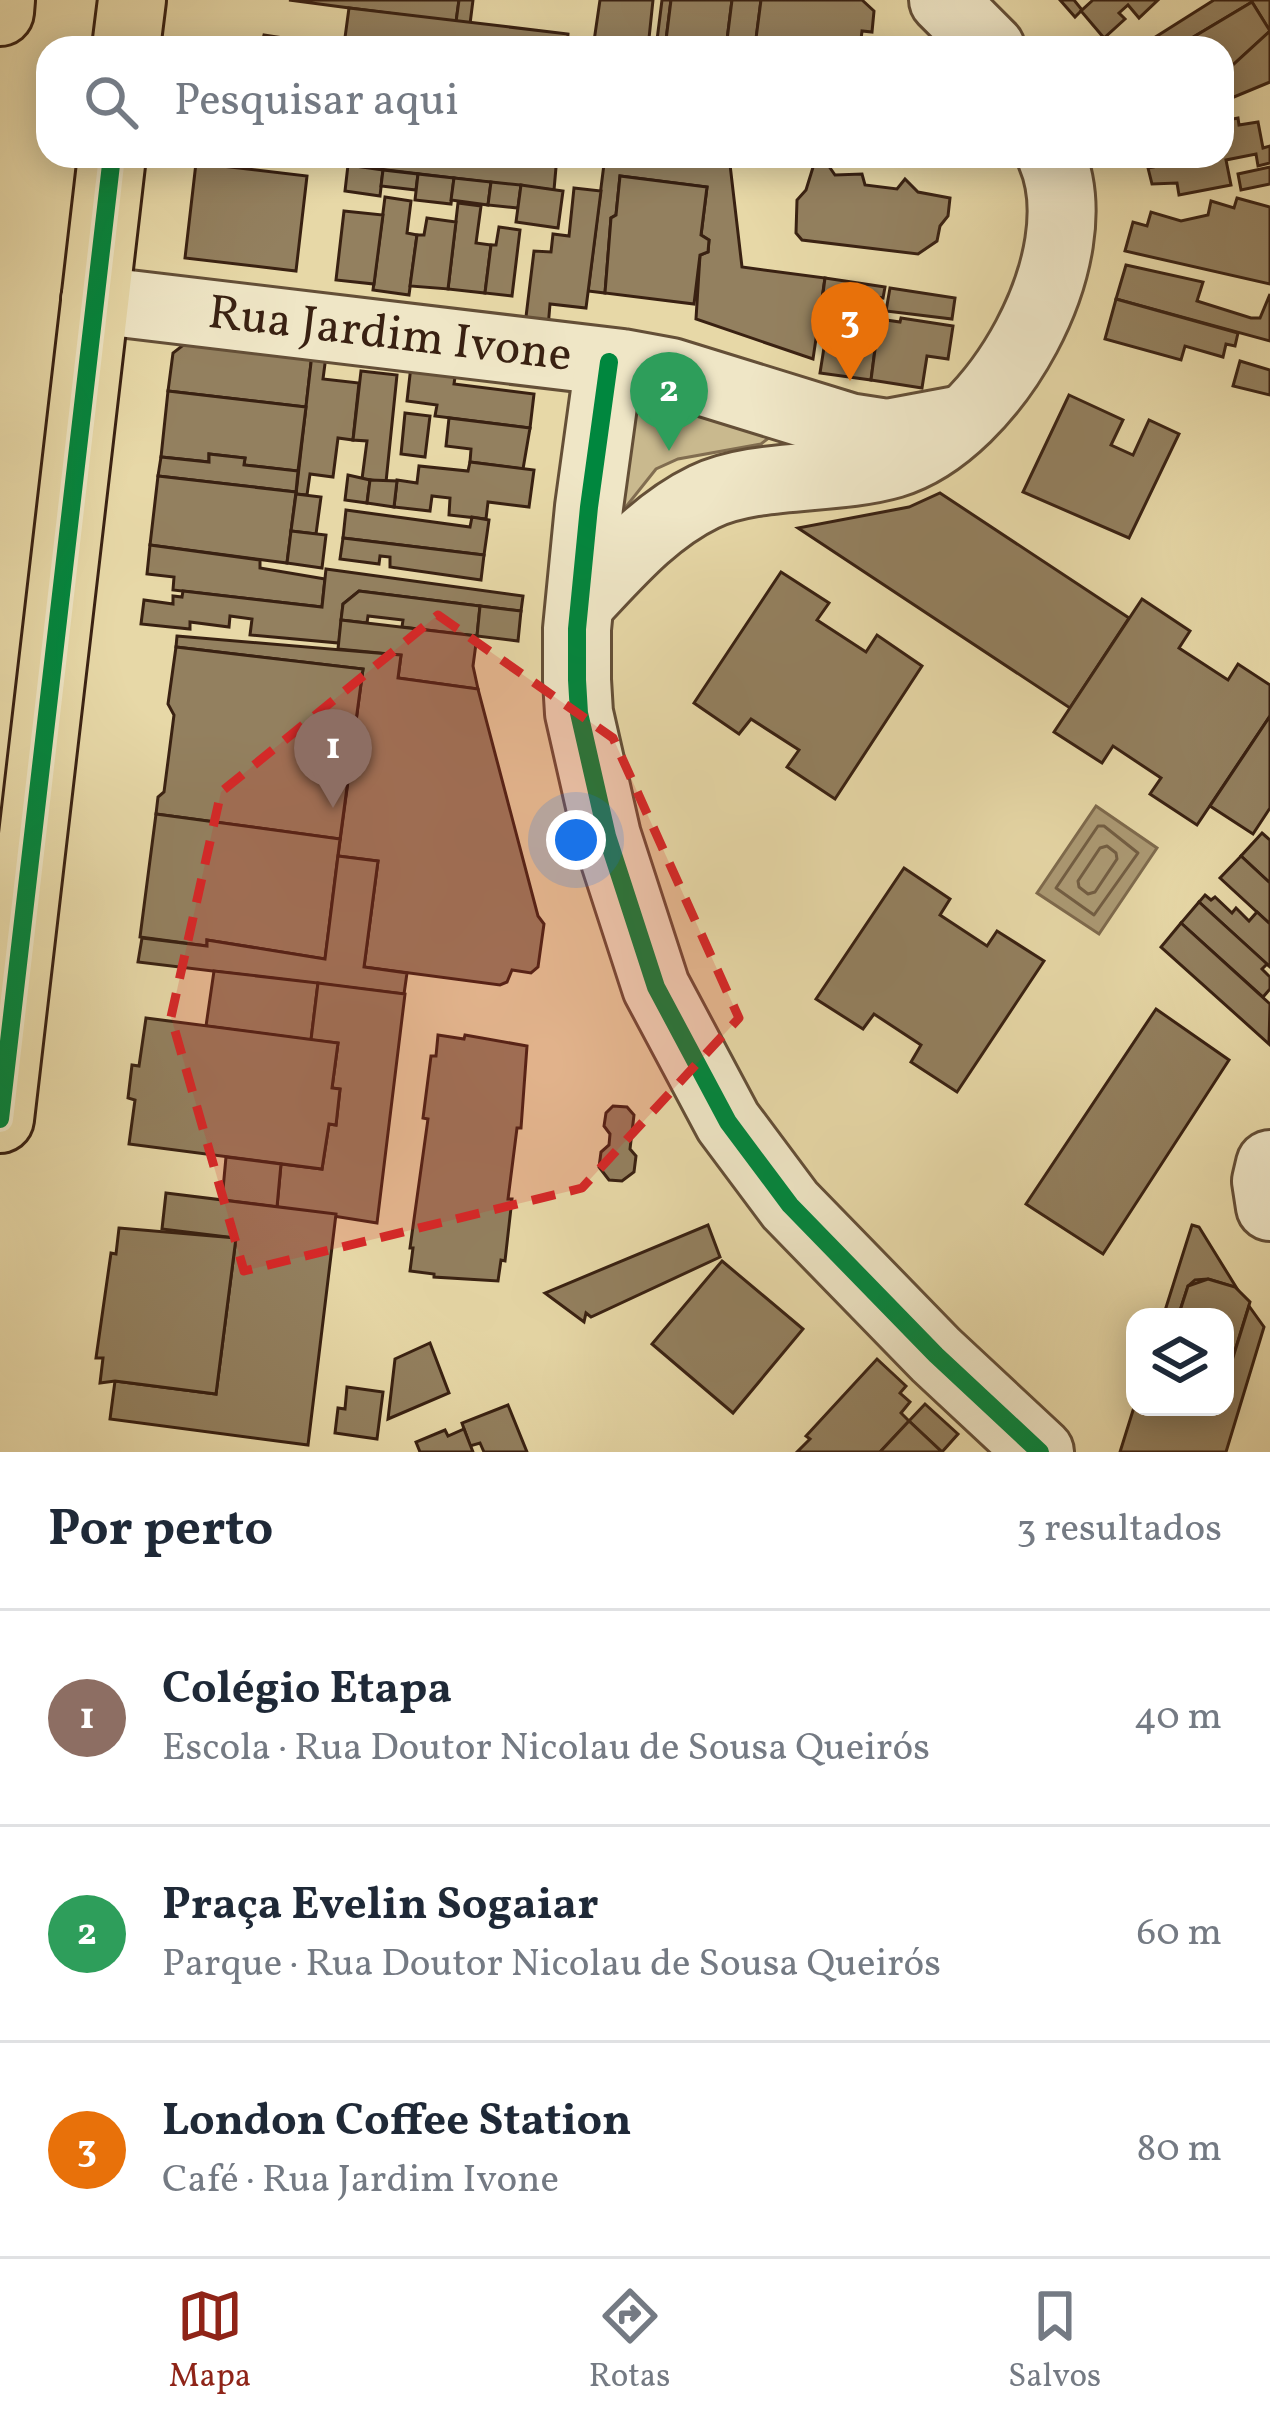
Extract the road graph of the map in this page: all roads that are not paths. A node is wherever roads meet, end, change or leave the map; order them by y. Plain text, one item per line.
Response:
1 (2, 0) edge
2 (132, 0) edge
3 (943, 0) edge
4 (0, 12) edge
5 (128, 36) edge
6 (979, 36) edge
7 (110, 168) edge
8 (1053, 168) edge
9 (94, 300) junction
10 (609, 362) junction
11 (963, 419) junction
12 (580, 604) junction
13 (0, 1119) edge
14 (1270, 1164) edge
15 (1270, 1207) edge
16 (1040, 1452) edge

1 - 4 main road
2 - 5 main road
3 - 6 street
7 - 9 main road
8 - 11 street
9 - 10 street, Rua Jardim Ivone
9 - 13 main road
10 - 11 street, Rua Jardim Ivone
10 - 12 street
11 - 12 street
12 - 16 street
14 - 15 street

